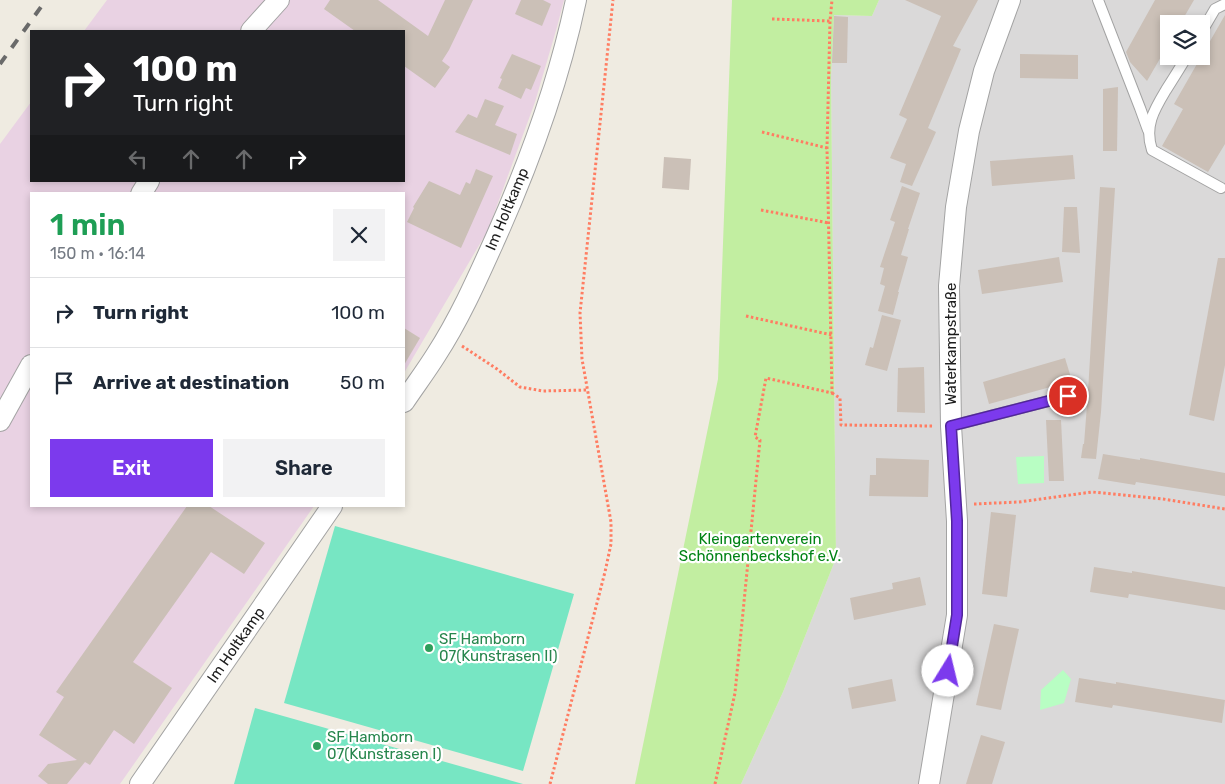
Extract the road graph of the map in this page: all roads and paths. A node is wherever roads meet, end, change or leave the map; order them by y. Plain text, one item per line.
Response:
1 (279, 0) edge
2 (576, 0) edge
3 (613, 0) edge
4 (832, 0) edge
5 (1010, 0) edge
6 (1098, 0) edge
7 (1225, 4) edge
8 (1210, 17) edge
9 (772, 18) dead end
10 (830, 21) junction
11 (252, 30) edge
12 (1181, 65) edge
13 (762, 132) dead end
14 (1148, 132) junction
15 (827, 148) junction
16 (1220, 188) dead end
17 (761, 210) dead end
18 (829, 223) junction
19 (746, 316) dead end
20 (832, 335) junction
21 (447, 336) junction
22 (30, 367) edge
23 (587, 390) junction
24 (832, 393) junction
25 (1068, 396) dead end
26 (405, 401) edge
27 (0, 421) edge
28 (951, 426) junction
29 (956, 505) junction
30 (331, 507) edge
31 (1225, 509) edge
32 (140, 784) edge
33 (550, 784) edge
34 (715, 784) edge
35 (929, 784) edge

1 - 11 street
2 - 21 street, Im Holtkamp
3 - 23 path
4 - 10 path
5 - 28 street, Waterkampstraße
6 - 14 lane
7 - 8 lane
9 - 10 path
10 - 15 path
12 - 14 lane
13 - 15 path
14 - 16 lane
15 - 18 path
17 - 18 path
18 - 20 path
19 - 20 path
20 - 24 path
21 - 23 path
21 - 26 street, Im Holtkamp
22 - 27 street
23 - 33 path
24 - 28 path
24 - 34 path
25 - 28 lane
28 - 29 street, Waterkampstraße
29 - 31 path
29 - 35 street, Waterkampstraße
30 - 32 street, Im Holtkamp

